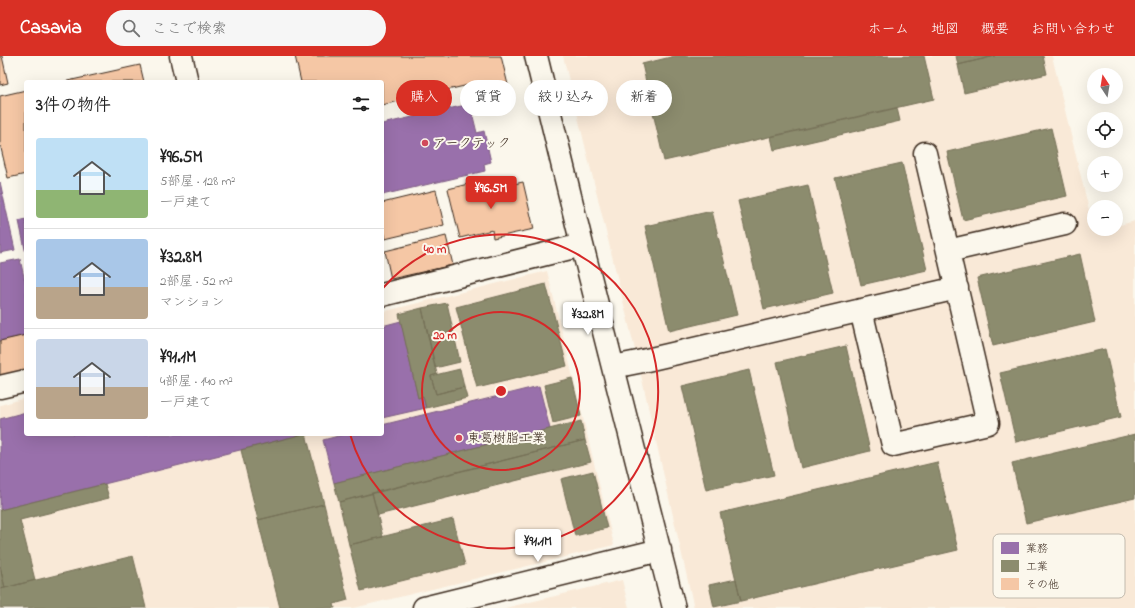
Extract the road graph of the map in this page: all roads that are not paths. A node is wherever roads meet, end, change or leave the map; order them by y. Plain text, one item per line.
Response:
1 (181, 56) edge
2 (536, 56) edge
3 (187, 80) edge
4 (926, 153) dead end
5 (1065, 224) dead end
6 (582, 245) junction
7 (948, 251) junction
8 (957, 288) junction
9 (384, 294) edge
10 (861, 310) junction
11 (613, 367) junction
12 (24, 381) edge
13 (0, 387) edge
14 (660, 550) junction
15 (424, 608) edge
16 (674, 608) edge

1 - 3 street
2 - 6 street
4 - 7 street
5 - 7 street
6 - 9 street
6 - 11 street
7 - 8 street
8 - 10 street
8 - 10 street
10 - 11 street
11 - 14 street
12 - 13 street
14 - 15 street
14 - 16 street

